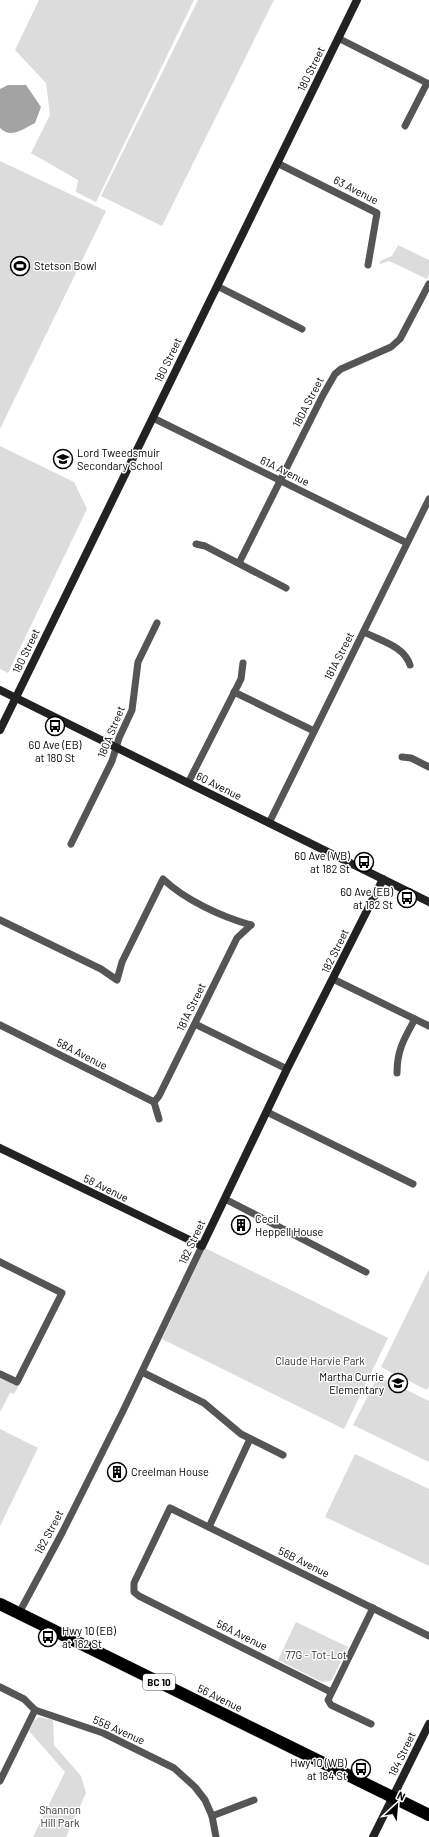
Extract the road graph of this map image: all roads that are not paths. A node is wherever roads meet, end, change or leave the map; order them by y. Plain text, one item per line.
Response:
1 (357, 0) edge
2 (338, 38) junction
3 (406, 126) dead end
4 (277, 163) junction
5 (368, 265) dead end
6 (429, 284) edge
7 (217, 286) junction
8 (302, 329) dead end
9 (152, 418) junction
10 (280, 481) junction
11 (429, 499) edge
12 (407, 543) junction
13 (196, 544) dead end
14 (239, 563) junction
15 (286, 588) dead end
16 (157, 623) dead end
17 (364, 632) junction
18 (243, 663) dead end
19 (410, 665) dead end
20 (0, 690) edge
21 (234, 692) junction
22 (16, 698) junction
23 (0, 730) edge
24 (314, 731) junction
25 (116, 748) junction
26 (402, 757) dead end
27 (429, 767) edge
28 (188, 783) junction
29 (269, 823) junction
30 (71, 844) dead end
31 (383, 879) junction
32 (429, 902) edge
33 (0, 920) edge
34 (333, 979) junction
35 (415, 1019) junction
36 (195, 1024) junction
37 (0, 1025) edge
38 (429, 1026) edge
39 (287, 1069) junction
40 (398, 1073) dead end
41 (154, 1102) junction
42 (267, 1112) junction
43 (159, 1119) dead end
44 (0, 1148) edge
45 (413, 1184) dead end
46 (225, 1199) junction
47 (202, 1246) junction
48 (0, 1262) edge
49 (366, 1272) dead end
50 (142, 1372) junction
51 (0, 1374) edge
52 (250, 1439) junction
53 (283, 1455) dead end
54 (209, 1527) junction
55 (134, 1592) joint
56 (0, 1604) edge
57 (373, 1608) junction
58 (19, 1613) junction
59 (429, 1636) edge
60 (0, 1687) edge
61 (331, 1692) junction
62 (35, 1710) junction
63 (371, 1724) dead end
64 (429, 1724) edge
65 (0, 1781) edge
66 (393, 1797) junction
67 (254, 1800) dead end
68 (429, 1815) edge
69 (212, 1816) junction
70 (216, 1837) edge
71 (373, 1837) edge

1 - 2 street, 180 Street
2 - 3 street
2 - 4 street, 180 Street
4 - 5 street, 63 Avenue
4 - 7 street, 180 Street
6 - 10 street, 180A Street
7 - 8 street
7 - 9 street, 180 Street
9 - 10 street, 61A Avenue
9 - 22 street, 180 Street
10 - 12 street, 61A Avenue
10 - 14 street, 180A Street
11 - 12 street, 181A Street
12 - 17 street, 181A Street
13 - 14 street
14 - 15 street
16 - 25 street, 180A Street
17 - 19 street
17 - 24 street, 181A Street
18 - 21 street
20 - 22 street, 60 Avenue
21 - 24 street
21 - 28 street
22 - 23 street, 180 Street
22 - 25 street, 60 Avenue
24 - 29 street, 181A Street
25 - 28 street, 60 Avenue
25 - 30 street, 180A Street
26 - 27 street
28 - 29 street, 60 Avenue
29 - 31 street, 60 Avenue
31 - 32 street, 60 Avenue
31 - 34 street, 182 Street
33 - 36 street, 181A Street
34 - 35 street
34 - 39 street, 182 Street
35 - 38 street
35 - 40 street
36 - 39 street
36 - 41 street, 181A Street
37 - 41 street, 58A Avenue
39 - 42 street, 182 Street
41 - 43 street
42 - 45 street
42 - 46 street, 182 Street
44 - 47 street, 58 Avenue
46 - 47 street, 182 Street
46 - 49 street
47 - 50 street, 182 Street
48 - 51 street
50 - 52 street
50 - 58 street, 182 Street
52 - 53 street
52 - 54 street
54 - 55 street, 56B Avenue
54 - 57 street, 56B Avenue
55 - 61 street, 56A Avenue
56 - 58 highway, 56 Avenue / BC 10
57 - 59 street, 56B Avenue
57 - 61 street
58 - 66 highway, 56 Avenue / BC 10
60 - 62 street, 55B Avenue
61 - 63 street
62 - 65 street
62 - 69 street, 55B Avenue
64 - 66 street, 184 Street
66 - 68 highway, 56 Avenue / BC 10
66 - 71 street, 184 Street
67 - 69 street
69 - 70 street, 55B Avenue

